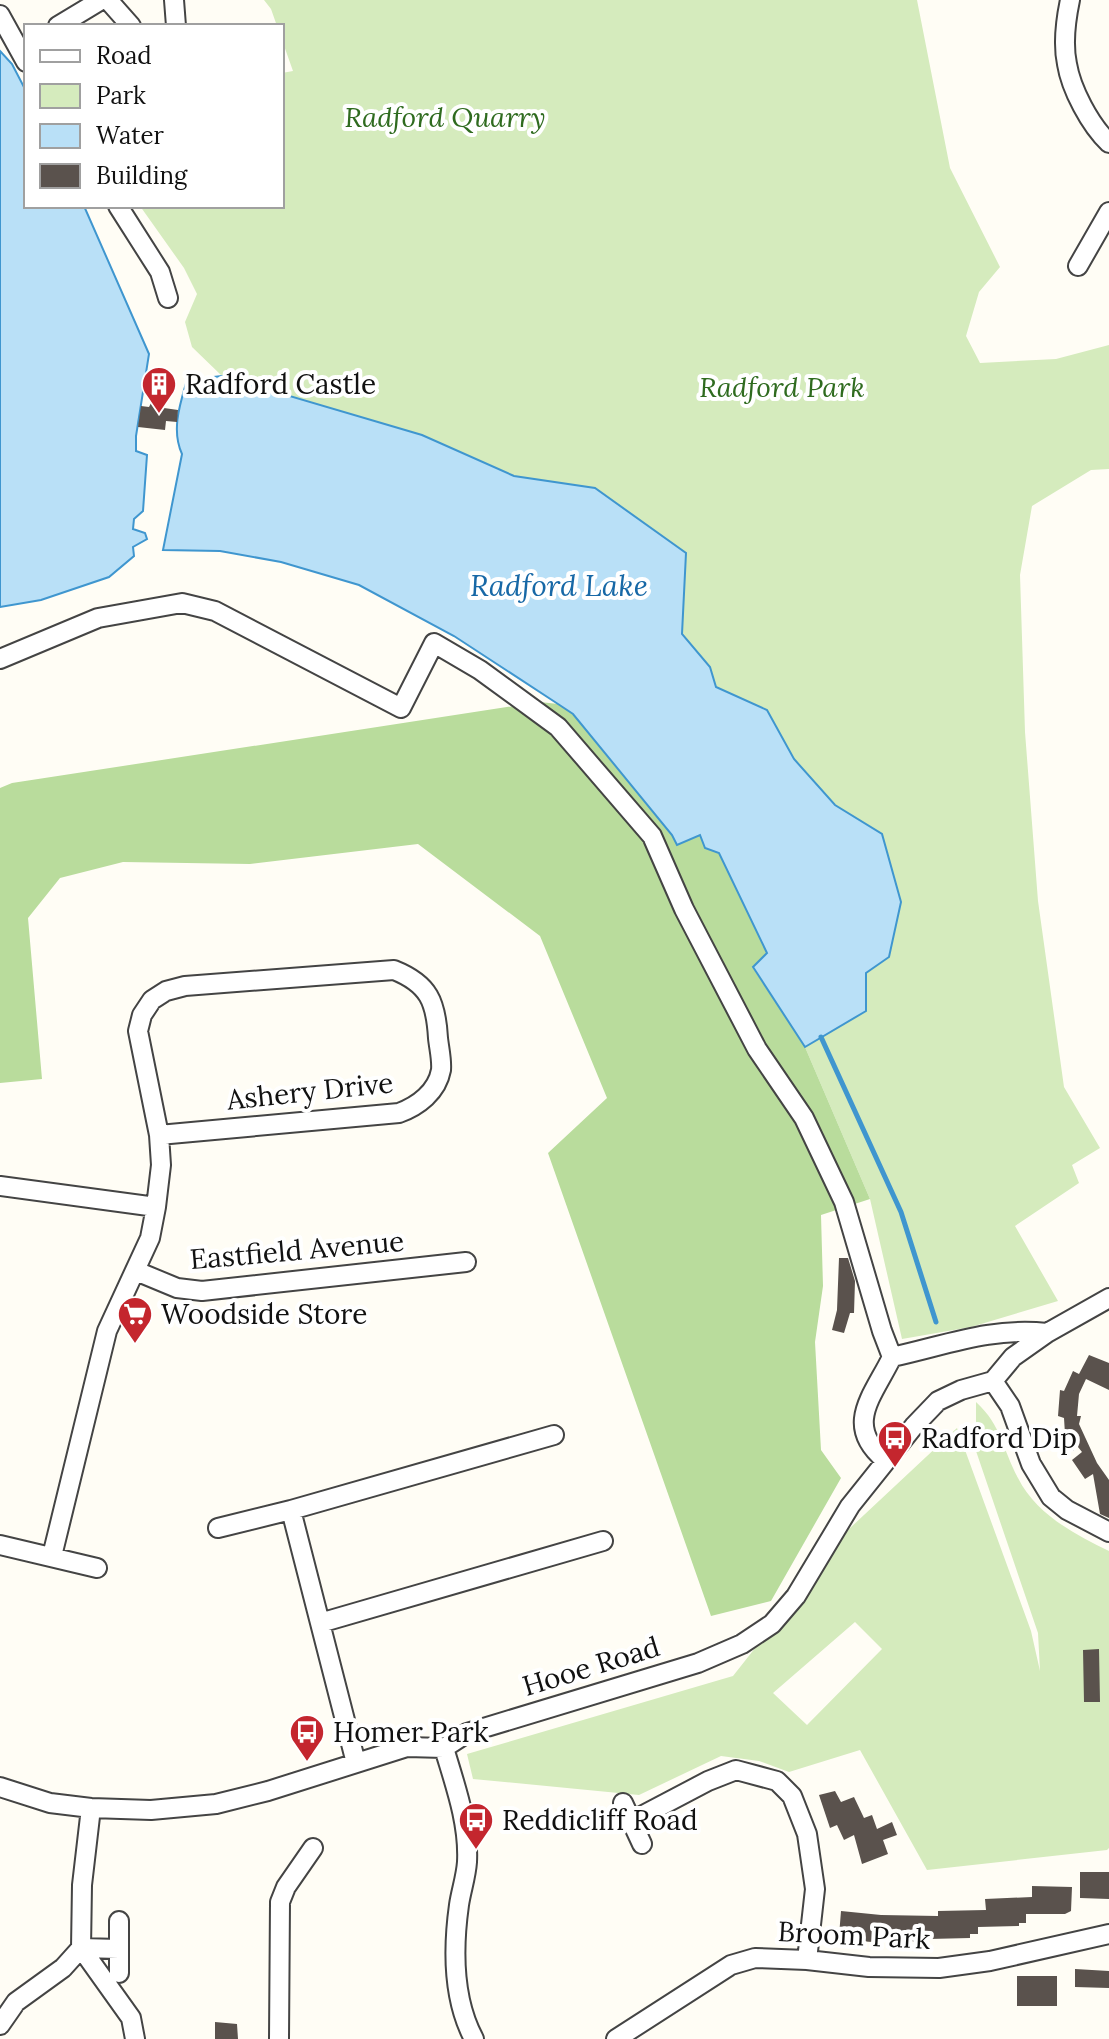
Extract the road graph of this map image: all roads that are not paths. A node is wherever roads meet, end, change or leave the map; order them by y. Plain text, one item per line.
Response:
1 (101, 0) edge
2 (108, 0) edge
3 (174, 0) edge
4 (1070, 0) edge
5 (0, 15) edge
6 (61, 24) edge
7 (129, 24) edge
8 (176, 24) edge
9 (24, 58) edge
10 (1109, 143) edge
11 (119, 208) edge
12 (1109, 212) edge
13 (1078, 266) dead end
14 (168, 298) dead end
15 (0, 659) edge
16 (159, 1135) junction
17 (0, 1186) edge
18 (156, 1207) junction
19 (466, 1262) dead end
20 (136, 1271) junction
21 (1109, 1298) edge
22 (1047, 1333) junction
23 (892, 1357) junction
24 (993, 1381) junction
25 (554, 1435) dead end
26 (885, 1460) junction
27 (291, 1510) junction
28 (218, 1528) dead end
29 (1109, 1532) edge
30 (603, 1541) dead end
31 (0, 1545) edge
32 (52, 1556) junction
33 (97, 1568) dead end
34 (320, 1623) junction
35 (444, 1748) junction
36 (356, 1763) junction
37 (0, 1787) edge
38 (623, 1803) dead end
39 (91, 1808) junction
40 (632, 1821) junction
41 (642, 1844) dead end
42 (310, 1861) dead end
43 (119, 1921) dead end
44 (1109, 1934) edge
45 (81, 1948) junction
46 (119, 1949) junction
47 (807, 1960) junction
48 (119, 1973) dead end
49 (8, 1997) edge
50 (0, 2025) edge
51 (135, 2039) edge
52 (279, 2039) edge
53 (474, 2039) edge
54 (616, 2039) edge

1 - 6 street
2 - 7 street
3 - 8 street
4 - 10 street
5 - 9 street
11 - 14 street
12 - 13 street
15 - 23 street
16 - 16 street, Ashery Drive
16 - 18 street, Ashery Drive
17 - 18 street
18 - 20 street, Ashery Drive
19 - 20 street, Eastfield Avenue
20 - 32 street, Ashery Drive
21 - 22 street
22 - 23 street
22 - 24 street
23 - 26 street
24 - 26 street, Hooe Road
24 - 29 street
25 - 27 street
26 - 35 street, Hooe Road
27 - 28 street
27 - 34 street
30 - 34 street
31 - 32 street
32 - 33 street
34 - 36 street
35 - 36 street, Hooe Road
35 - 53 street
36 - 39 street, Hooe Road
37 - 39 street, Hooe Road
38 - 40 street
39 - 45 street
40 - 41 street
40 - 47 street
42 - 52 street
43 - 46 street
44 - 47 street, Broom Park
45 - 46 street
45 - 49 street
45 - 51 street
46 - 48 street
47 - 54 street, Broom Park
49 - 50 street

